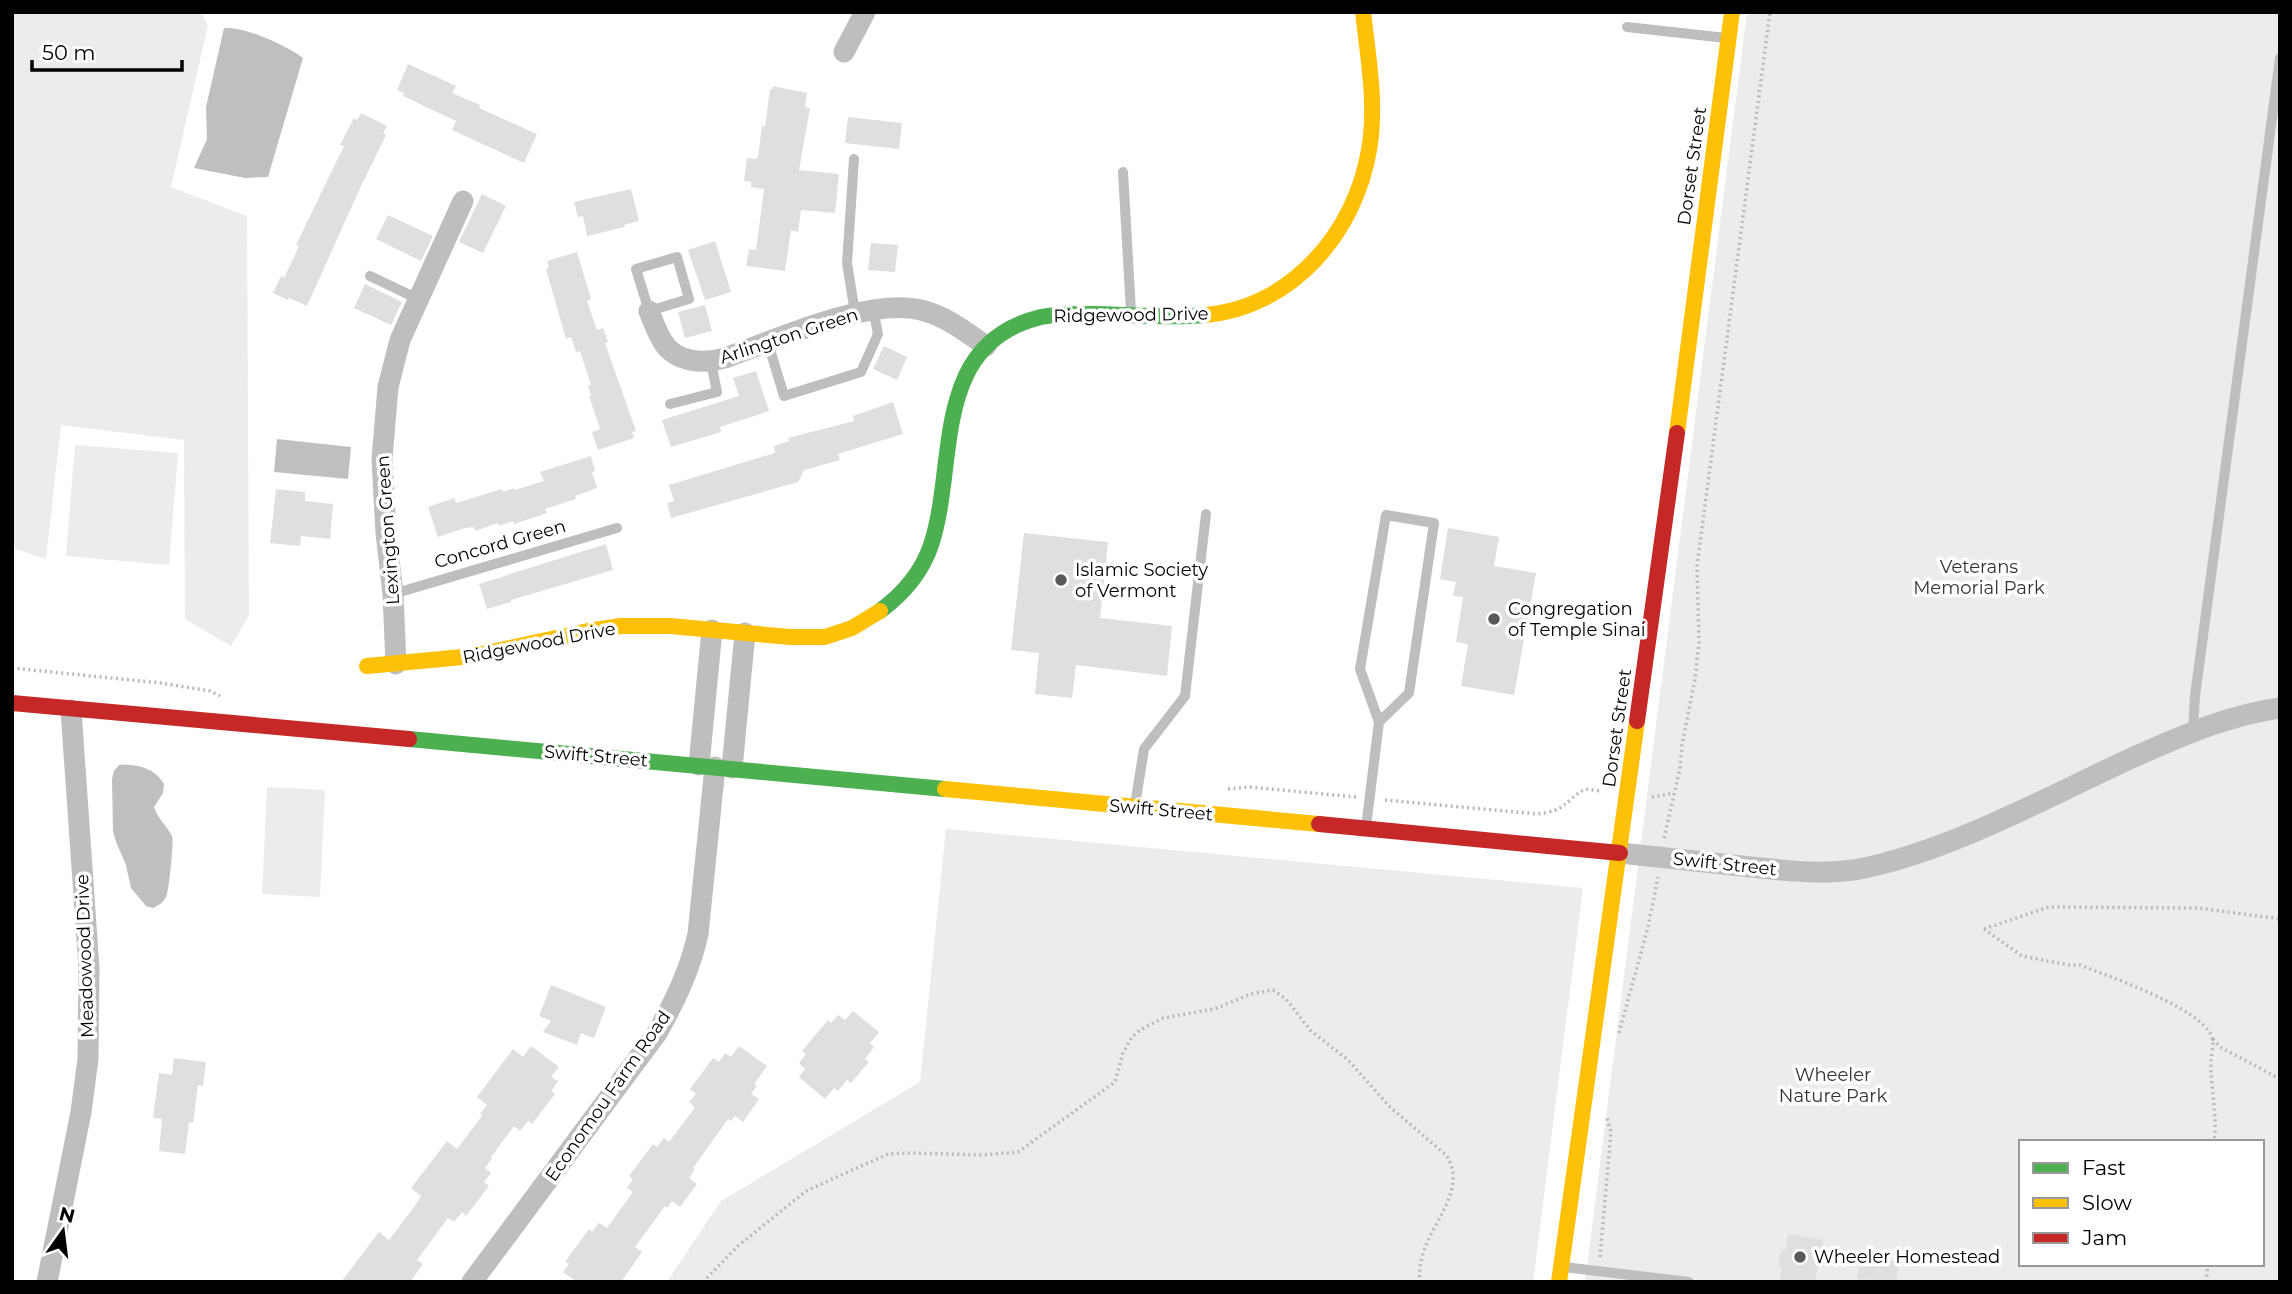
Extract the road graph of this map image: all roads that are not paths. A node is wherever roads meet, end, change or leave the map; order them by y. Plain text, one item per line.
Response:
1 (865, 12) edge
2 (1363, 12) edge
3 (1732, 12) edge
4 (1628, 27) dead end
5 (1729, 38) junction
6 (844, 51) dead end
7 (2280, 58) edge
8 (854, 159) dead end
9 (1123, 172) dead end
10 (463, 201) dead end
11 (370, 276) dead end
12 (418, 299) junction
13 (649, 311) junction
14 (864, 311) junction
15 (1131, 315) junction
16 (768, 343) junction
17 (986, 346) junction
18 (711, 362) junction
19 (670, 404) dead end
20 (1206, 514) dead end
21 (617, 528) dead end
22 (393, 594) junction
23 (712, 630) junction
24 (745, 633) junction
25 (396, 664) junction
26 (367, 666) dead end
27 (12, 703) edge
28 (2280, 708) edge
29 (71, 710) junction
30 (1379, 722) junction
31 (2193, 731) junction
32 (716, 767) junction
33 (1134, 808) junction
34 (1365, 830) junction
35 (1619, 853) junction
36 (1560, 1274) edge
37 (47, 1282) edge
38 (472, 1282) edge
39 (1689, 1282) edge

1 - 6 street
2 - 15 street, Ridgewood Drive
3 - 5 street, Dorset Street
4 - 5 lane
5 - 35 street, Dorset Street
7 - 31 lane
8 - 14 lane
9 - 15 lane
10 - 12 street, Lexington Green
11 - 12 lane
12 - 22 street, Lexington Green
13 - 13 lane
13 - 18 street, Arlington Green
14 - 16 street, Arlington Green
14 - 16 lane
14 - 17 street, Arlington Green
15 - 17 street, Ridgewood Drive
16 - 18 street, Arlington Green
17 - 24 street, Ridgewood Drive
18 - 19 lane
20 - 33 lane
21 - 22 lane, Concord Green
22 - 25 street, Lexington Green
23 - 24 street, Ridgewood Drive
23 - 25 street, Ridgewood Drive
23 - 32 street
24 - 32 street
25 - 26 street, Ridgewood Drive
27 - 29 street, Swift Street
28 - 31 street, Swift Street
29 - 32 street, Swift Street
29 - 37 street, Meadowood Drive
30 - 30 lane
30 - 34 lane
31 - 35 street, Swift Street
32 - 33 street, Swift Street
32 - 38 street, Economou Farm Road
33 - 34 street, Swift Street
34 - 35 street, Swift Street
35 - 36 street, Dorset Street
36 - 39 lane

